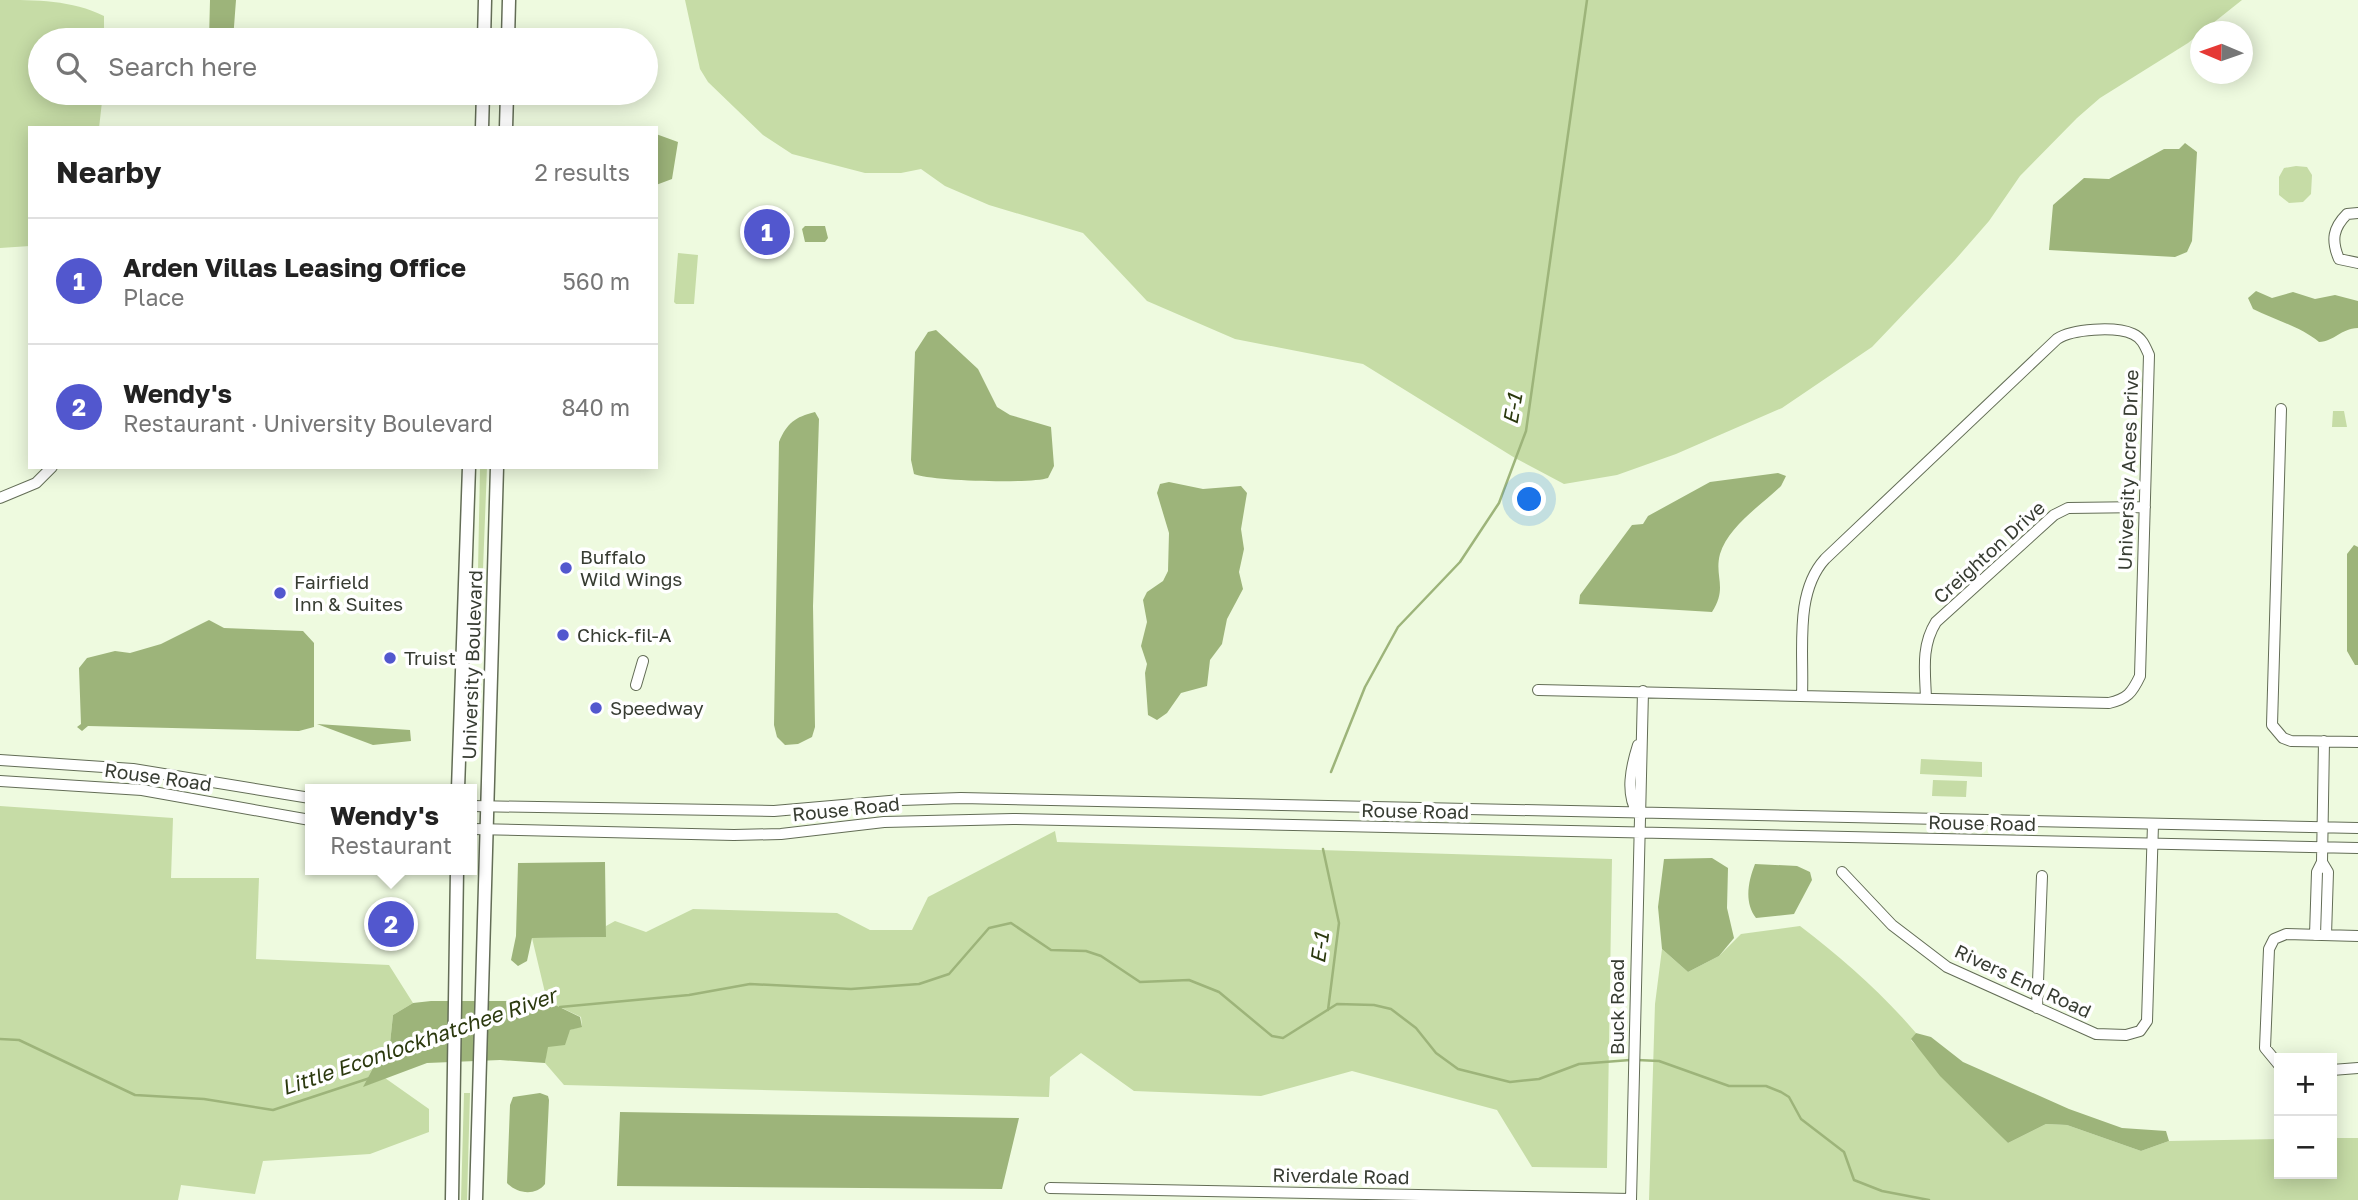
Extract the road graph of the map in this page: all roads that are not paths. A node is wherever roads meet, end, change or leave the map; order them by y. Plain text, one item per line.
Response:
1 (485, 0) edge
2 (509, 0) edge
3 (484, 28) edge
4 (508, 28) edge
5 (483, 105) edge
6 (507, 105) edge
7 (482, 126) edge
8 (506, 126) edge
9 (2358, 213) edge
10 (2358, 263) edge
11 (2281, 409) dead end
12 (50, 469) edge
13 (469, 469) edge
14 (497, 469) edge
15 (0, 498) edge
16 (2145, 507) junction
17 (643, 661) dead end
18 (636, 685) dead end
19 (1538, 690) dead end
20 (1643, 691) junction
21 (1802, 695) junction
22 (1926, 698) junction
23 (2324, 741) junction
24 (2358, 742) edge
25 (0, 760) edge
26 (0, 781) edge
27 (458, 784) edge
28 (305, 797) edge
29 (961, 798) junction
30 (477, 806) edge
31 (486, 806) junction
32 (1638, 814) junction
33 (305, 819) edge
34 (960, 819) junction
35 (2153, 824) junction
36 (2323, 827) junction
37 (2358, 828) edge
38 (477, 829) edge
39 (486, 829) junction
40 (1637, 834) junction
41 (2153, 845) junction
42 (2323, 848) junction
43 (2358, 848) edge
44 (1842, 872) dead end
45 (457, 875) edge
46 (2042, 876) dead end
47 (2321, 935) junction
48 (2358, 936) edge
49 (2037, 1008) junction
50 (2274, 1059) edge
51 (2358, 1068) edge
52 (2337, 1070) edge
53 (1050, 1188) dead end
54 (1631, 1199) edge
55 (452, 1200) edge
56 (477, 1200) edge

1 - 3 main road
2 - 4 main road
5 - 7 main road
6 - 8 main road
9 - 10 street
11 - 23 street
12 - 15 street
13 - 27 main road, University Boulevard
14 - 31 main road, University Boulevard
16 - 21 street, University Acres Drive
16 - 22 street, Creighton Drive
16 - 22 street, University Acres Drive
17 - 18 street
19 - 20 street, University Acres Drive
20 - 21 street, University Acres Drive
20 - 32 street, Buck Road
21 - 22 street, University Acres Drive
23 - 24 street
23 - 36 street
25 - 28 street, Rouse Road
26 - 33 street, Rouse Road
29 - 31 street, Rouse Road
29 - 32 street, Rouse Road
29 - 34 street
30 - 31 street, Rouse Road
31 - 39 main road, University Boulevard
32 - 35 street, Rouse Road
32 - 40 street, Buck Road
34 - 39 street, Rouse Road
34 - 40 street, Rouse Road
35 - 36 street, Rouse Road
35 - 41 street, Rivers End Road
36 - 37 street, Rouse Road
36 - 42 street
38 - 39 street, Rouse Road
39 - 56 main road, University Boulevard
40 - 41 street, Rouse Road
40 - 54 street, Buck Road
41 - 42 street, Rouse Road
41 - 49 street, Rivers End Road
42 - 43 street, Rouse Road
42 - 47 street
44 - 49 street, Rivers End Road
45 - 55 main road
46 - 49 street
47 - 48 street
47 - 50 street
51 - 52 street
53 - 54 street, Riverdale Road

